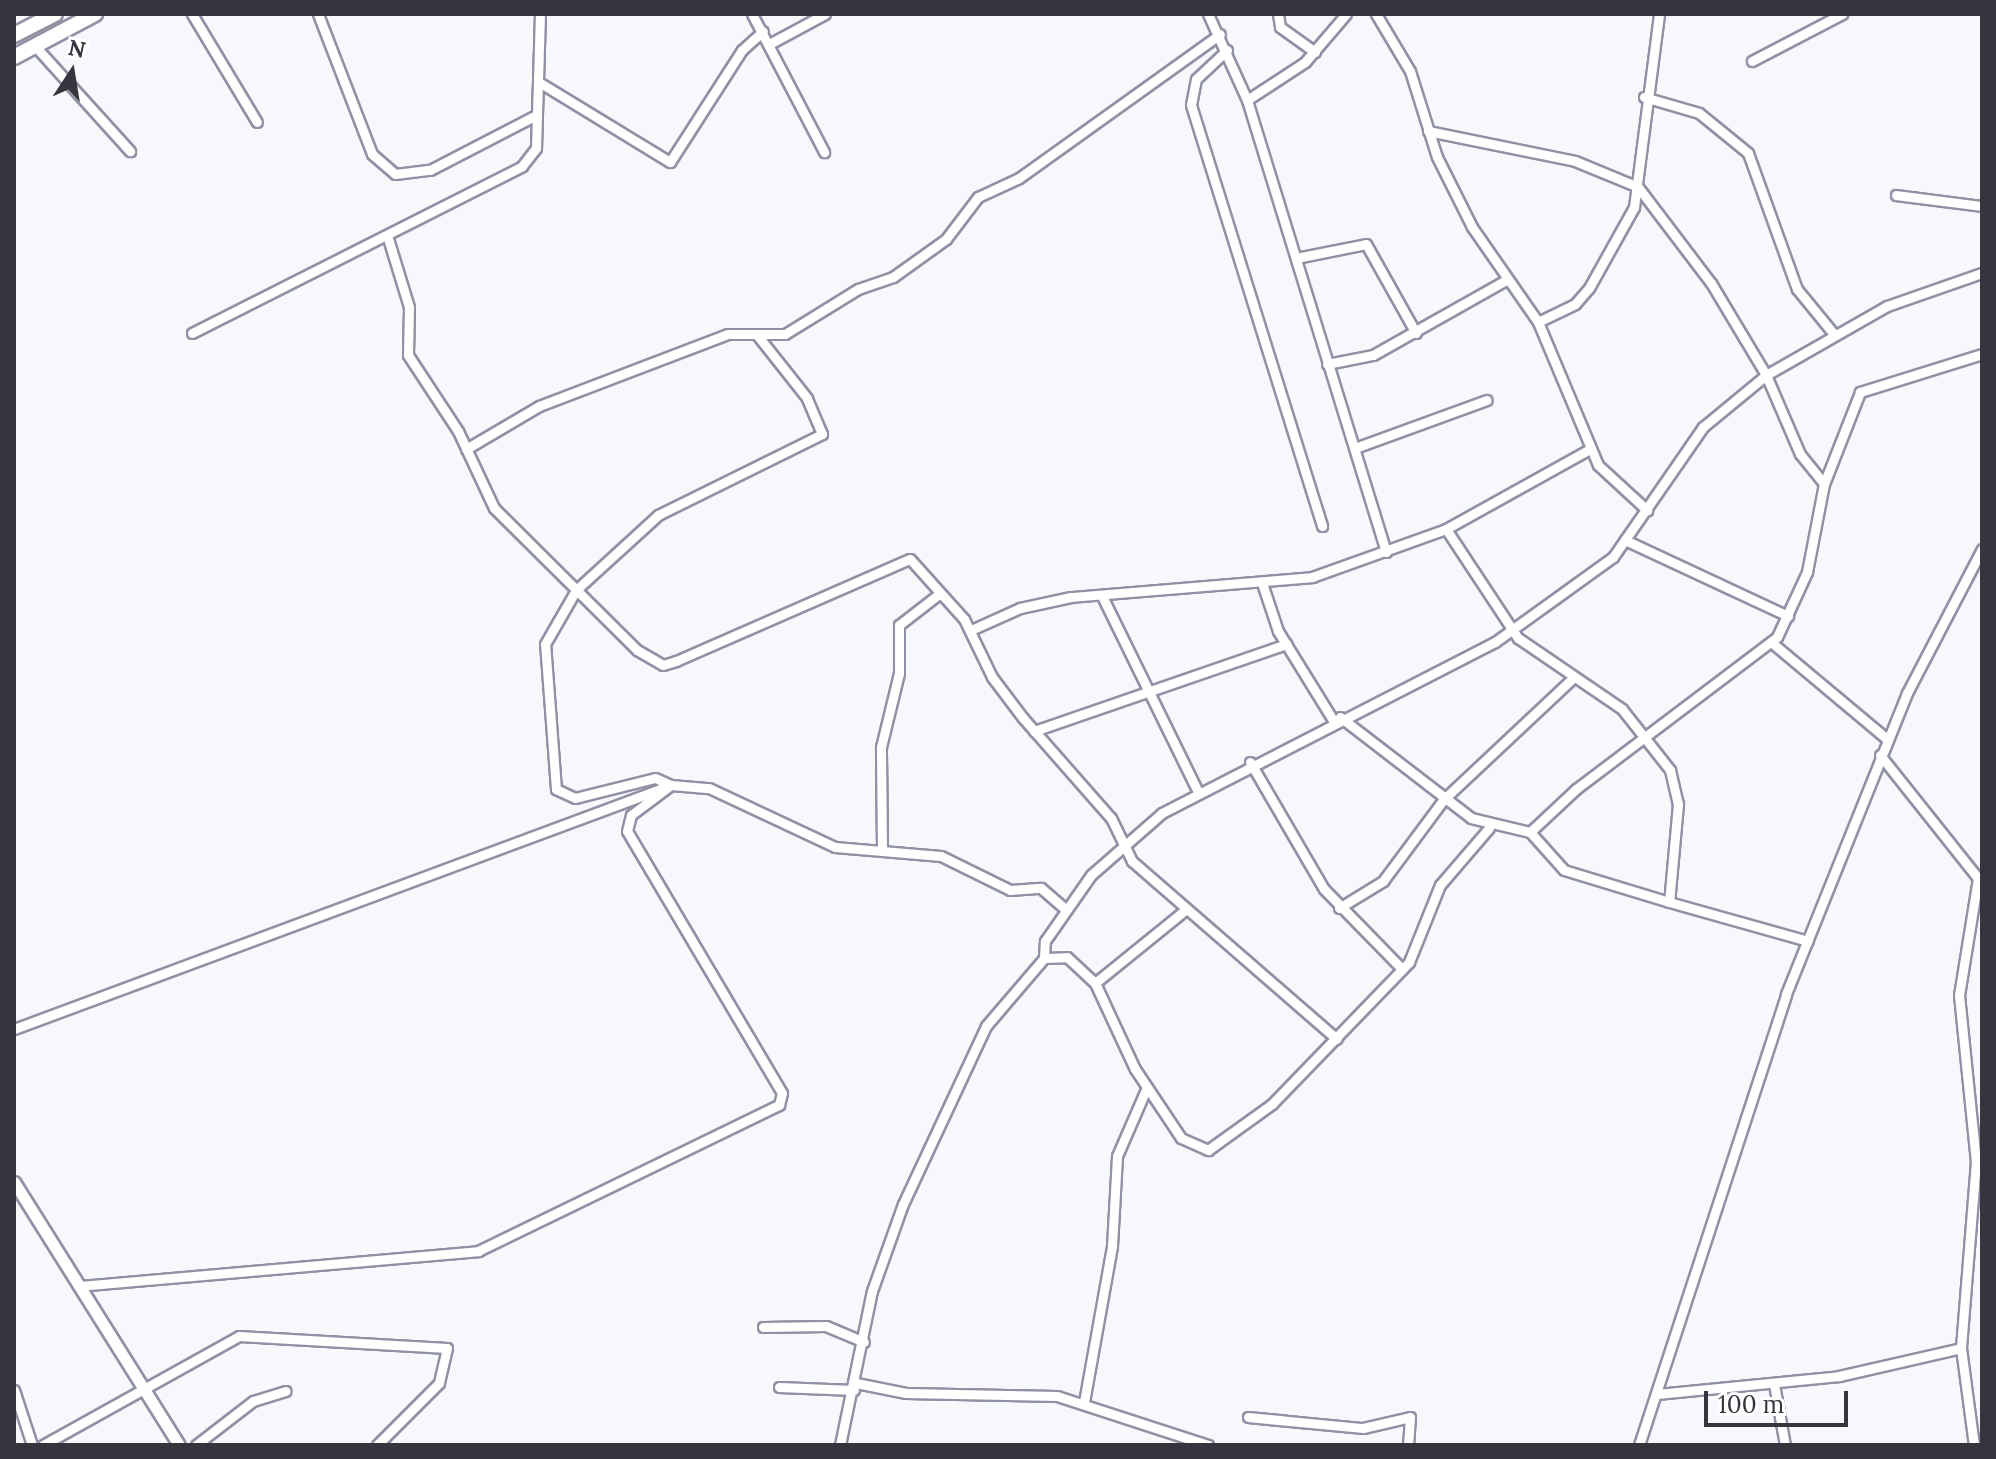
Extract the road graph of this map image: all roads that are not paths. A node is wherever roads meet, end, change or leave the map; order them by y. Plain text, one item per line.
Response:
1 (55, 14) edge
2 (95, 14) edge
3 (192, 14) edge
4 (318, 14) edge
5 (540, 14) edge
6 (752, 14) edge
7 (825, 14) edge
8 (1208, 14) edge
9 (1278, 14) edge
10 (1346, 14) edge
11 (1376, 14) edge
12 (1659, 14) edge
13 (1842, 14) edge
14 (763, 31) junction
15 (1220, 34) junction
16 (14, 35) edge
17 (773, 42) junction
18 (35, 46) junction
19 (1227, 50) junction
20 (1315, 52) junction
21 (14, 57) edge
22 (1752, 61) dead end
23 (542, 84) junction
24 (1644, 97) junction
25 (1247, 100) junction
26 (534, 116) junction
27 (257, 122) dead end
28 (1428, 131) junction
29 (130, 151) dead end
30 (824, 152) dead end
31 (1638, 187) junction
32 (1896, 195) dead end
33 (1982, 206) edge
34 (387, 235) junction
35 (1296, 258) junction
36 (1982, 273) edge
37 (1506, 280) junction
38 (1538, 322) junction
39 (192, 333) dead end
40 (1416, 333) junction
41 (1833, 333) junction
42 (757, 335) junction
43 (1982, 354) edge
44 (1327, 364) junction
45 (1766, 375) junction
46 (1487, 400) dead end
47 (1355, 448) junction
48 (466, 449) junction
49 (1590, 449) junction
50 (1824, 484) junction
51 (1647, 510) junction
52 (1322, 526) dead end
53 (1446, 529) junction
54 (1625, 540) junction
55 (1982, 549) edge
56 (1386, 552) junction
57 (1262, 583) junction
58 (576, 590) junction
59 (939, 594) junction
60 (1102, 596) junction
61 (1788, 616) junction
62 (1509, 628) junction
63 (971, 630) junction
64 (1771, 642) junction
65 (1286, 644) junction
66 (1572, 679) junction
67 (1144, 690) junction
68 (1337, 719) junction
69 (1034, 731) junction
70 (1648, 736) junction
71 (1887, 739) junction
72 (1880, 755) junction
73 (1250, 762) junction
74 (671, 785) junction
75 (1198, 792) junction
76 (1444, 799) junction
77 (1489, 828) junction
78 (1530, 832) junction
79 (1126, 841) junction
80 (882, 848) junction
81 (1981, 878) edge
82 (1669, 902) junction
83 (1339, 908) junction
84 (1065, 909) junction
85 (1185, 910) junction
86 (1808, 941) junction
87 (1044, 958) junction
88 (1402, 969) junction
89 (1095, 983) junction
90 (14, 1029) edge
91 (1337, 1039) junction
92 (1147, 1087) junction
93 (14, 1182) edge
94 (19, 1201) edge
95 (79, 1286) junction
96 (763, 1327) dead end
97 (864, 1342) junction
98 (1961, 1348) junction
99 (1774, 1384) junction
100 (855, 1386) junction
101 (779, 1387) dead end
102 (14, 1390) edge
103 (285, 1391) dead end
104 (145, 1393) junction
105 (1657, 1394) junction
106 (1084, 1402) junction
107 (1248, 1417) dead end
108 (32, 1445) edge
109 (43, 1445) edge
110 (179, 1445) edge
111 (196, 1445) edge
112 (377, 1445) edge
113 (840, 1445) edge
114 (1208, 1445) edge
115 (1408, 1445) edge
116 (1639, 1445) edge
117 (1785, 1445) edge
118 (1974, 1445) edge

1 - 16 highway
2 - 18 highway
3 - 27 street
4 - 26 street
5 - 23 street
6 - 14 street
7 - 17 street
8 - 15 street
9 - 20 street
10 - 20 street
11 - 28 street
12 - 24 street
13 - 22 street
14 - 17 street
14 - 23 street
15 - 19 street
15 - 42 street
17 - 30 street
18 - 21 highway
18 - 29 street
19 - 25 street
19 - 52 street
20 - 25 street
23 - 26 street
24 - 31 street
24 - 41 street
25 - 35 street
26 - 34 street
28 - 31 street
28 - 37 street
31 - 38 street
31 - 45 street
32 - 33 street
34 - 39 street
34 - 48 street
35 - 40 street
35 - 44 street
36 - 41 street
37 - 38 street
37 - 40 street
38 - 49 street
40 - 44 street
41 - 45 street
42 - 48 street
42 - 58 street
43 - 50 street
44 - 47 street
45 - 50 street
45 - 51 street
46 - 47 street
47 - 56 street
48 - 58 street
49 - 51 street
49 - 53 street
50 - 61 street
51 - 54 street
53 - 56 street
53 - 62 street
54 - 61 street
54 - 62 street
55 - 71 street
56 - 57 street
57 - 60 street
57 - 65 street
58 - 59 street
58 - 74 street
59 - 63 street
59 - 80 street
60 - 63 street
60 - 67 street
61 - 64 street
62 - 66 street
62 - 68 street
63 - 69 street
64 - 70 street
64 - 71 street
65 - 67 street
65 - 68 street
66 - 70 street
66 - 76 street
67 - 69 street
67 - 75 street
68 - 73 street
68 - 76 street
69 - 79 street
70 - 78 street
70 - 82 street
71 - 72 street
72 - 81 street
72 - 86 street
73 - 75 street
73 - 83 street
74 - 80 street
74 - 90 street
74 - 95 street
75 - 79 street
76 - 77 street
76 - 83 street
77 - 78 street
77 - 88 street
78 - 82 street
79 - 84 street
79 - 85 street
80 - 84 street
81 - 98 street
82 - 86 street
83 - 88 street
84 - 87 street
85 - 89 street
85 - 91 street
86 - 105 street
87 - 89 street
87 - 97 street
88 - 91 street
89 - 92 street
91 - 92 street
92 - 106 street
93 - 94 street
94 - 95 street
95 - 104 street
96 - 97 street
97 - 100 street
98 - 99 street
98 - 118 street
99 - 105 street
99 - 117 street
100 - 101 street
100 - 106 street
100 - 113 street
102 - 108 street
103 - 111 street
104 - 109 street
104 - 110 street
104 - 112 street
105 - 116 street
106 - 114 street
107 - 115 street

